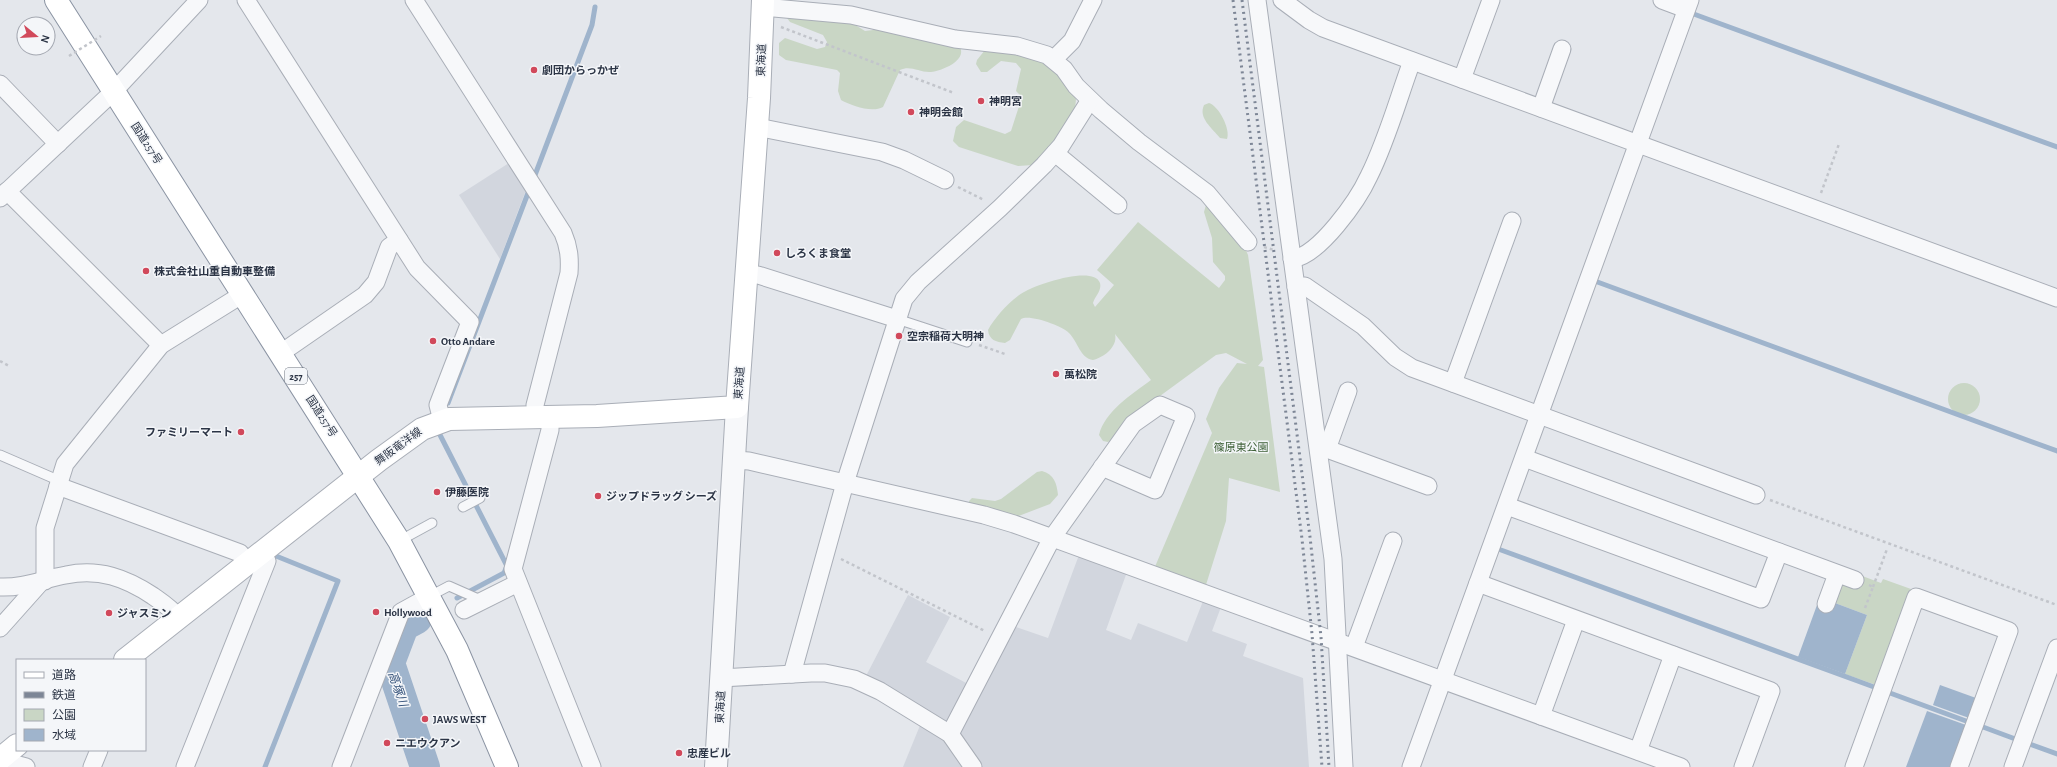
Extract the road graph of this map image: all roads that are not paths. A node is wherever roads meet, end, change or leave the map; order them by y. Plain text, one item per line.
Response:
1 (56, 0) edge
2 (199, 0) edge
3 (246, 0) edge
4 (414, 0) edge
5 (1093, 0) edge
6 (1257, 0) edge
7 (1282, 0) edge
8 (1491, 0) edge
9 (1662, 0) edge
10 (1688, 5) edge
11 (763, 11) edge
12 (1562, 49) dead end
13 (1054, 59) junction
14 (1412, 61) junction
15 (1462, 79) junction
16 (0, 84) edge
17 (114, 91) junction
18 (1090, 100) junction
19 (1541, 108) junction
20 (757, 127) junction
21 (58, 144) junction
22 (1637, 144) junction
23 (1055, 153) junction
24 (944, 180) road end
25 (4, 195) edge
26 (1118, 205) dead end
27 (1505, 228) dead end
28 (399, 240) junction
29 (1248, 242) road end
30 (1292, 258) junction
31 (746, 275) junction
32 (1296, 287) junction
33 (243, 294) junction
34 (2057, 298) edge
35 (897, 320) junction
36 (967, 342) road end
37 (160, 345) junction
38 (281, 353) junction
39 (1453, 383) junction
40 (1348, 391) dead end
41 (737, 408) junction
42 (1539, 415) junction
43 (543, 417) junction
44 (442, 421) junction
45 (1323, 450) junction
46 (0, 455) edge
47 (1524, 458) junction
48 (734, 460) junction
49 (1102, 467) junction
50 (359, 475) junction
51 (59, 483) junction
52 (845, 483) junction
53 (1428, 486) dead end
54 (1756, 495) road end
55 (480, 498) dead end
56 (465, 506) dead end
57 (1507, 506) junction
58 (432, 523) dead end
59 (1052, 538) junction
60 (399, 541) junction
61 (1392, 541) dead end
62 (1779, 552) junction
63 (254, 558) junction
64 (1837, 574) junction
65 (1855, 580) dead end
66 (43, 581) junction
67 (518, 583) junction
68 (1478, 583) junction
69 (0, 586) edge
70 (430, 596) junction
71 (473, 602) joint
72 (1826, 604) dead end
73 (179, 618) junction
74 (1576, 620) junction
75 (0, 628) edge
76 (1346, 645) junction
77 (2057, 648) edge
78 (1673, 655) junction
79 (126, 659) edge
80 (792, 674) junction
81 (721, 678) junction
82 (1443, 680) junction
83 (1541, 716) junction
84 (950, 734) junction
85 (16, 746) edge
86 (99, 751) edge
87 (1638, 751) junction
88 (0, 759) edge
89 (26, 767) edge
90 (92, 767) edge
91 (186, 767) edge
92 (341, 767) edge
93 (507, 767) edge
94 (592, 767) edge
95 (716, 767) edge
96 (973, 767) edge
97 (1344, 767) edge
98 (1410, 767) edge
99 (1681, 767) edge
100 (1743, 767) edge
101 (1854, 767) edge
102 (1959, 767) edge
103 (2013, 767) edge

1 - 17 main road, 国道257号 / 257
2 - 17 street
3 - 28 street
4 - 43 street
5 - 13 street
6 - 30 street
7 - 14 street
8 - 15 street
9 - 10 street
10 - 22 street
11 - 13 street
11 - 20 main road, 東海道
12 - 19 street
13 - 18 street
14 - 15 street
14 - 30 street
15 - 19 street
16 - 21 street
17 - 21 street
17 - 33 main road, 国道257号 / 257
18 - 23 street
18 - 29 street
19 - 22 street
20 - 24 street
20 - 31 main road, 東海道
21 - 25 street
22 - 34 street
22 - 42 street
23 - 26 street
23 - 35 street
25 - 37 street
27 - 39 street
28 - 38 street
28 - 44 street
30 - 32 street
31 - 35 street
31 - 41 main road, 東海道
32 - 39 street
32 - 45 street
33 - 37 street
33 - 38 main road, 国道257号 / 257
35 - 36 lane
35 - 52 street
37 - 51 street
38 - 50 main road, 国道257号 / 257
39 - 42 street
40 - 45 street
41 - 43 main road, 舞阪竜洋線
41 - 48 street, 東海道
42 - 47 street
42 - 54 street
43 - 44 main road, 舞阪竜洋線
43 - 67 street
44 - 50 main road, 舞阪竜洋線
45 - 53 street
45 - 76 street
46 - 51 lane
47 - 57 street
47 - 62 street
48 - 52 street
48 - 81 street, 東海道
49 - 49 street
49 - 59 street
50 - 60 main road, 国道257号 / 257
50 - 63 main road, 舞阪竜洋線
51 - 63 street
51 - 66 street
52 - 59 street
52 - 80 street
55 - 56 lane
57 - 62 street
57 - 68 street
58 - 60 lane
59 - 76 street
59 - 84 street
60 - 70 main road, 国道257号 / 257
61 - 76 street
62 - 64 street
63 - 73 main road, 舞阪竜洋線
63 - 91 street
64 - 65 street
64 - 72 street
66 - 69 street
66 - 73 street
66 - 75 street
67 - 71 street
67 - 94 street
68 - 74 street
68 - 82 street
70 - 71 lane
70 - 92 street
70 - 93 main road, 国道257号 / 257
73 - 79 main road, 舞阪竜洋線
74 - 78 street
74 - 83 street
76 - 82 street
76 - 97 street
77 - 103 street
78 - 87 street
78 - 100 street
80 - 81 street
80 - 84 street
81 - 95 street, 東海道
82 - 83 street
82 - 98 street
83 - 87 street
84 - 96 street
85 - 88 main road
86 - 90 street
87 - 99 street
88 - 89 street
101 - 102 street

